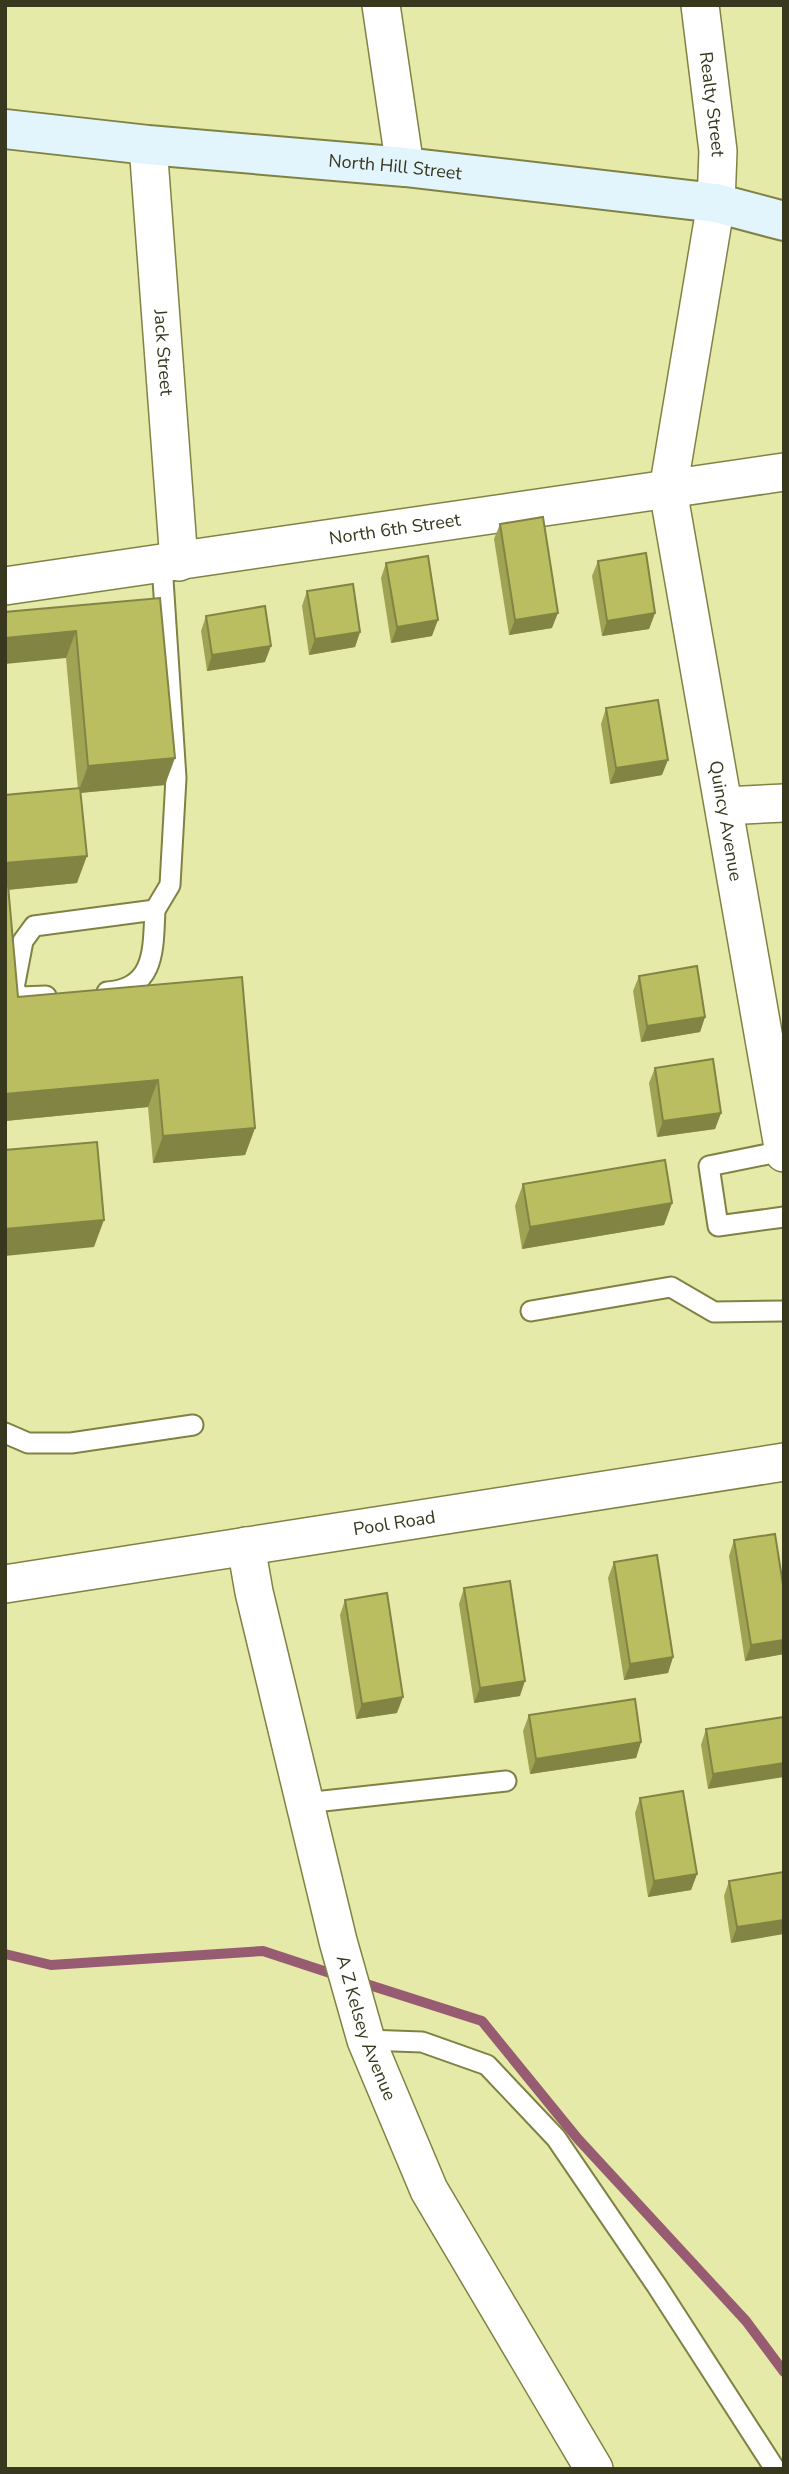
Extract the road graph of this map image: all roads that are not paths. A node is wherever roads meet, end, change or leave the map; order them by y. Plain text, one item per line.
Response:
1 (381, 5) edge
2 (700, 5) edge
3 (5, 129) edge
4 (148, 145) junction
5 (404, 167) junction
6 (716, 203) junction
7 (784, 221) edge
8 (784, 472) edge
9 (668, 490) junction
10 (170, 563) junction
11 (5, 586) edge
12 (784, 803) edge
13 (724, 806) junction
14 (155, 910) junction
15 (85, 993) edge
16 (59, 995) edge
17 (784, 1152) edge
18 (784, 1217) edge
19 (531, 1311) dead end
20 (784, 1311) edge
21 (193, 1424) dead end
22 (5, 1433) edge
23 (784, 1462) edge
24 (246, 1546) junction
25 (5, 1584) edge
26 (506, 1781) dead end
27 (305, 1803) junction
28 (366, 2040) junction
29 (594, 2469) edge
30 (775, 2469) edge

1 - 5 street
2 - 6 street, Realty Street
3 - 4 street, North Hill Street
4 - 5 street, North Hill Street
4 - 10 street, Jack Street
5 - 6 street, North Hill Street
6 - 7 street, North Hill Street
6 - 9 street, Realty Street
8 - 9 street, North 6th Street
9 - 10 street, North 6th Street
9 - 13 street, Quincy Avenue
10 - 11 street, North 6th Street
10 - 14 lane
12 - 13 street
13 - 17 street, Quincy Avenue
14 - 15 lane
14 - 16 lane
17 - 18 lane
19 - 20 lane
21 - 22 lane
23 - 24 street, Pool Road
24 - 25 street, Pool Road
24 - 27 street, A Z Kelsey Avenue
26 - 27 lane
27 - 28 street, A Z Kelsey Avenue
28 - 29 street, A Z Kelsey Avenue
28 - 30 lane

